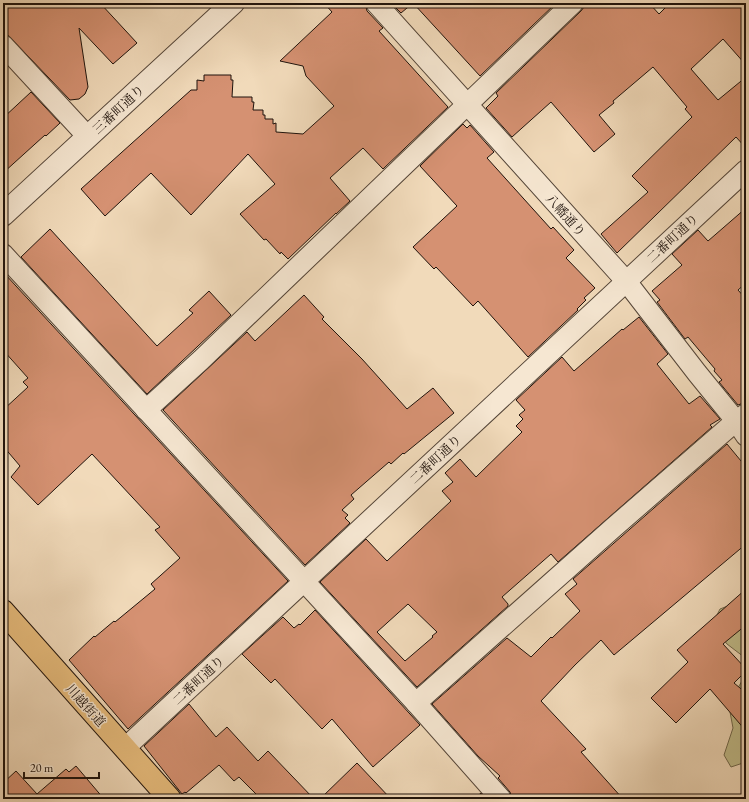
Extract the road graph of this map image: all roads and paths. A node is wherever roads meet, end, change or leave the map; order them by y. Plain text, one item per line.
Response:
1 (233, 3) edge
2 (376, 3) edge
3 (573, 3) edge
4 (3, 45) edge
5 (467, 105) junction
6 (88, 136) junction
7 (746, 170) edge
8 (3, 215) edge
9 (3, 254) edge
10 (626, 281) junction
11 (146, 410) junction
12 (743, 424) edge
13 (303, 581) junction
14 (3, 611) edge
15 (416, 703) junction
16 (125, 748) junction
17 (170, 799) edge
18 (501, 799) edge

1 - 6 street, 三番町通り
2 - 5 street, 八幡通り
3 - 5 street
4 - 6 street
5 - 10 street, 八幡通り
5 - 11 street
6 - 8 street, 三番町通り
7 - 10 street, 二番町通り
9 - 11 street
10 - 12 street, 八幡通り
10 - 13 street, 二番町通り
11 - 13 street
12 - 15 street
13 - 15 street
13 - 16 street, 二番町通り
14 - 16 main road, 川越街道
15 - 18 street
16 - 17 main road, 川越街道

